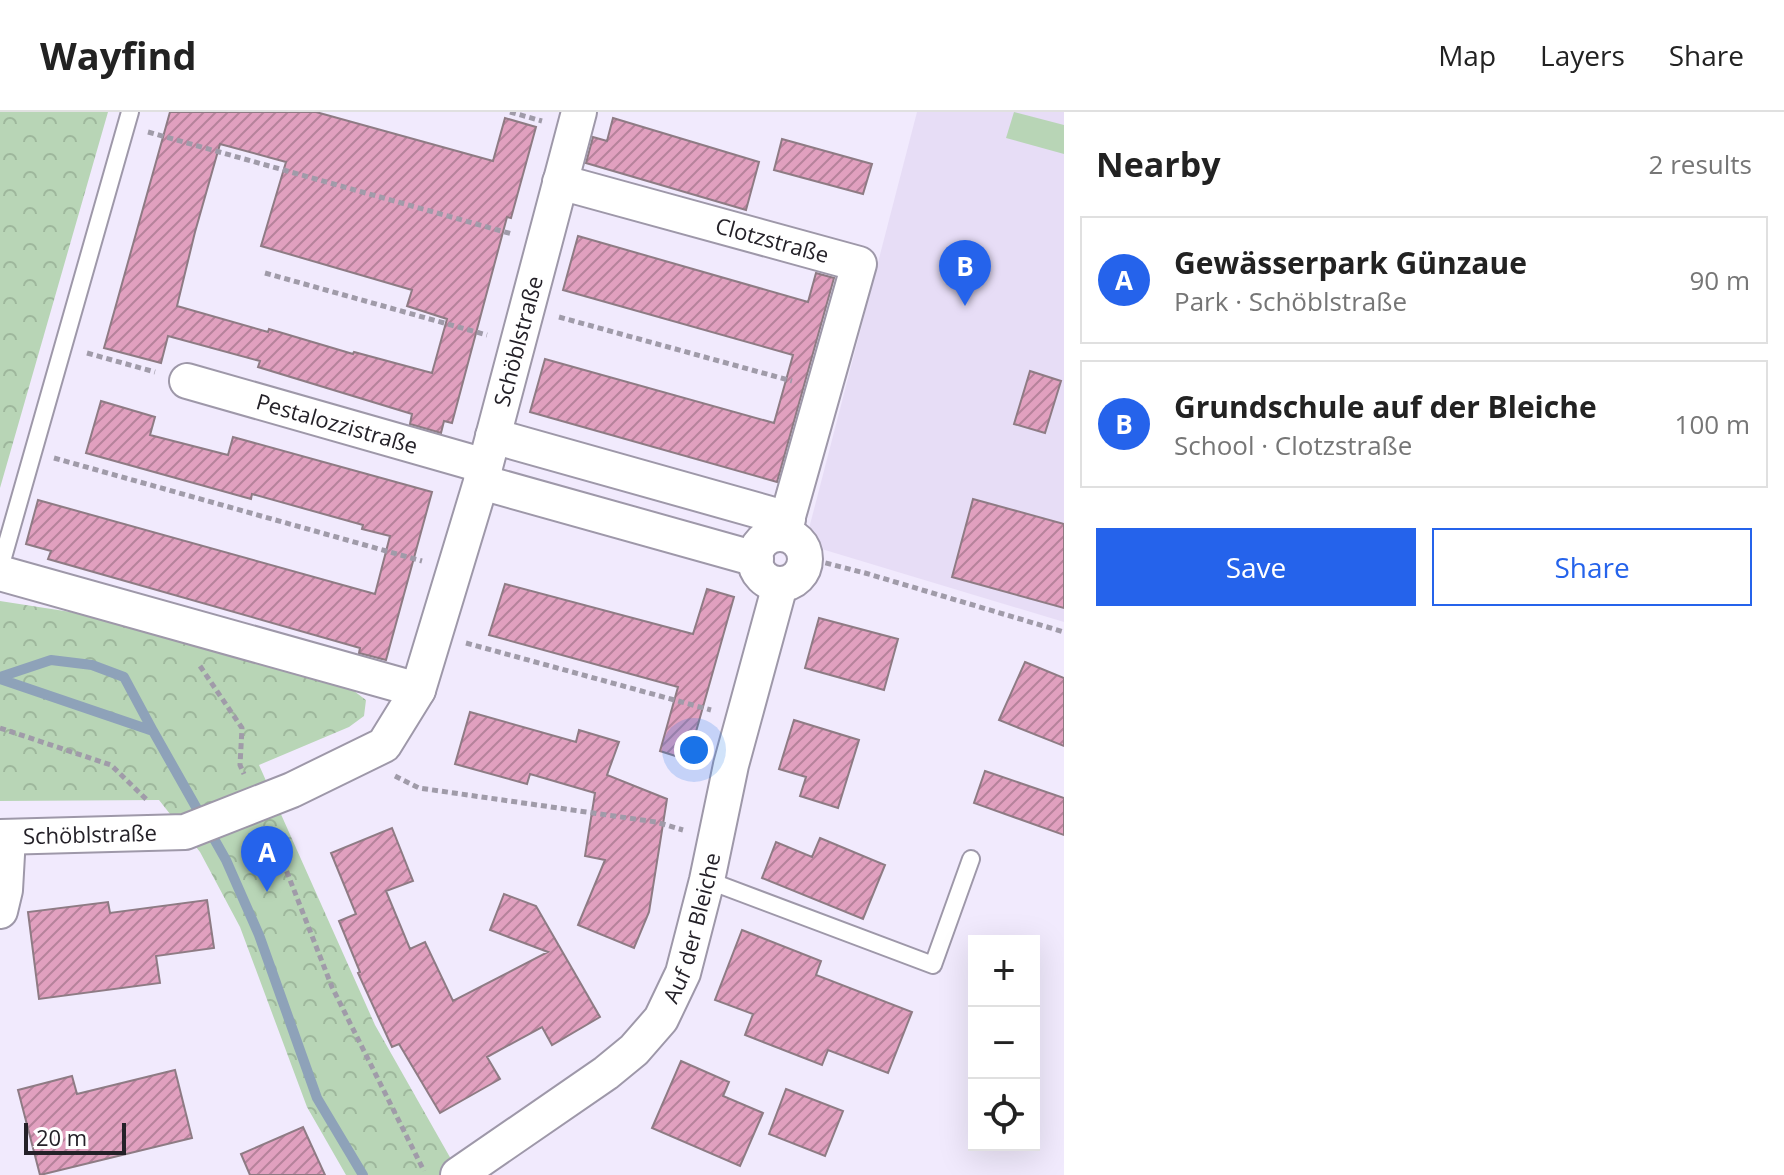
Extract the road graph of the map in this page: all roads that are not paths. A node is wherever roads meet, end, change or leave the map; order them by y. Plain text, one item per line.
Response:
1 (579, 112) edge
2 (128, 119) edge
3 (560, 182) junction
4 (187, 381) road end
5 (486, 461) junction
6 (792, 537) junction
7 (756, 559) junction
8 (0, 570) edge
9 (780, 585) junction
10 (418, 690) junction
11 (4, 837) edge
12 (971, 859) dead end
13 (707, 880) junction
14 (0, 911) edge
15 (458, 1175) edge

1 - 3 street, Schöblstraße
2 - 8 lane
3 - 5 street, Schöblstraße
3 - 6 street, Clotzstraße
4 - 5 street, Pestalozzistraße
5 - 6 street, Pestalozzistraße
5 - 7 street, Pestalozzistraße
5 - 10 street, Schöblstraße
6 - 7 street
6 - 9 street
7 - 9 street
8 - 10 street
9 - 13 street, Auf der Bleiche
10 - 11 street, Schöblstraße
11 - 14 street
12 - 13 lane
13 - 15 street, Auf der Bleiche

